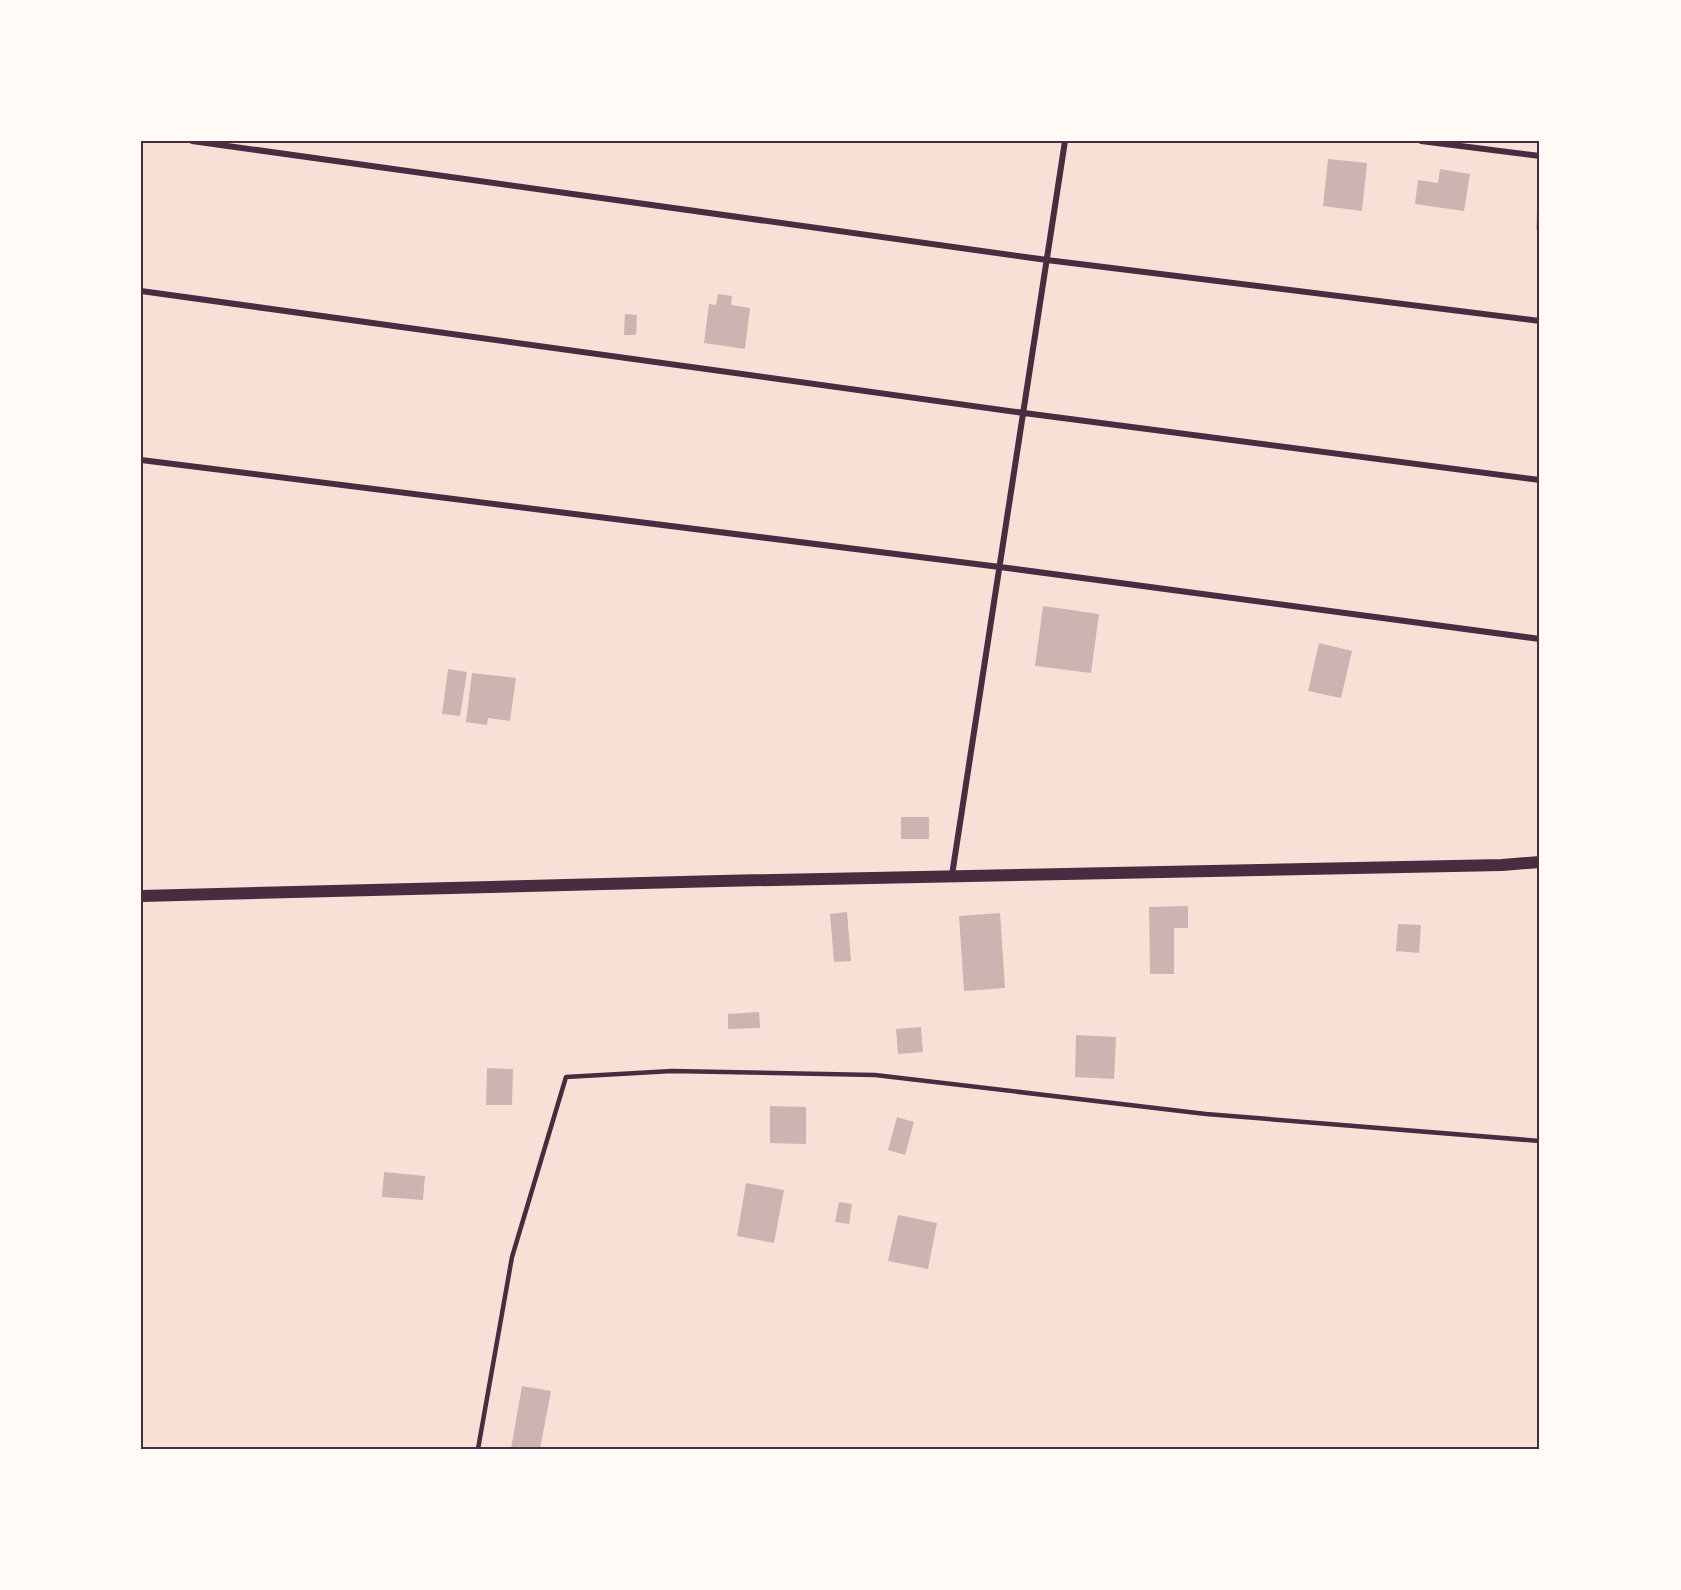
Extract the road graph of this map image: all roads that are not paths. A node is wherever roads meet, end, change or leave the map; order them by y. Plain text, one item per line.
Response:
1 (192, 141) edge
2 (1065, 141) edge
3 (1421, 141) edge
4 (1540, 156) edge
5 (1047, 260) junction
6 (141, 291) edge
7 (1540, 321) edge
8 (1024, 413) junction
9 (141, 460) edge
10 (1540, 480) edge
11 (1000, 567) junction
12 (1540, 639) edge
13 (1540, 862) edge
14 (952, 875) junction
15 (141, 896) edge
16 (1540, 1141) edge
17 (478, 1449) edge

1 - 5 street
2 - 5 street
3 - 4 street
5 - 7 street
5 - 8 street
6 - 8 street
8 - 10 street
8 - 11 street
9 - 11 street
11 - 12 street
11 - 14 street
13 - 14 main road
14 - 15 main road
16 - 17 lane

